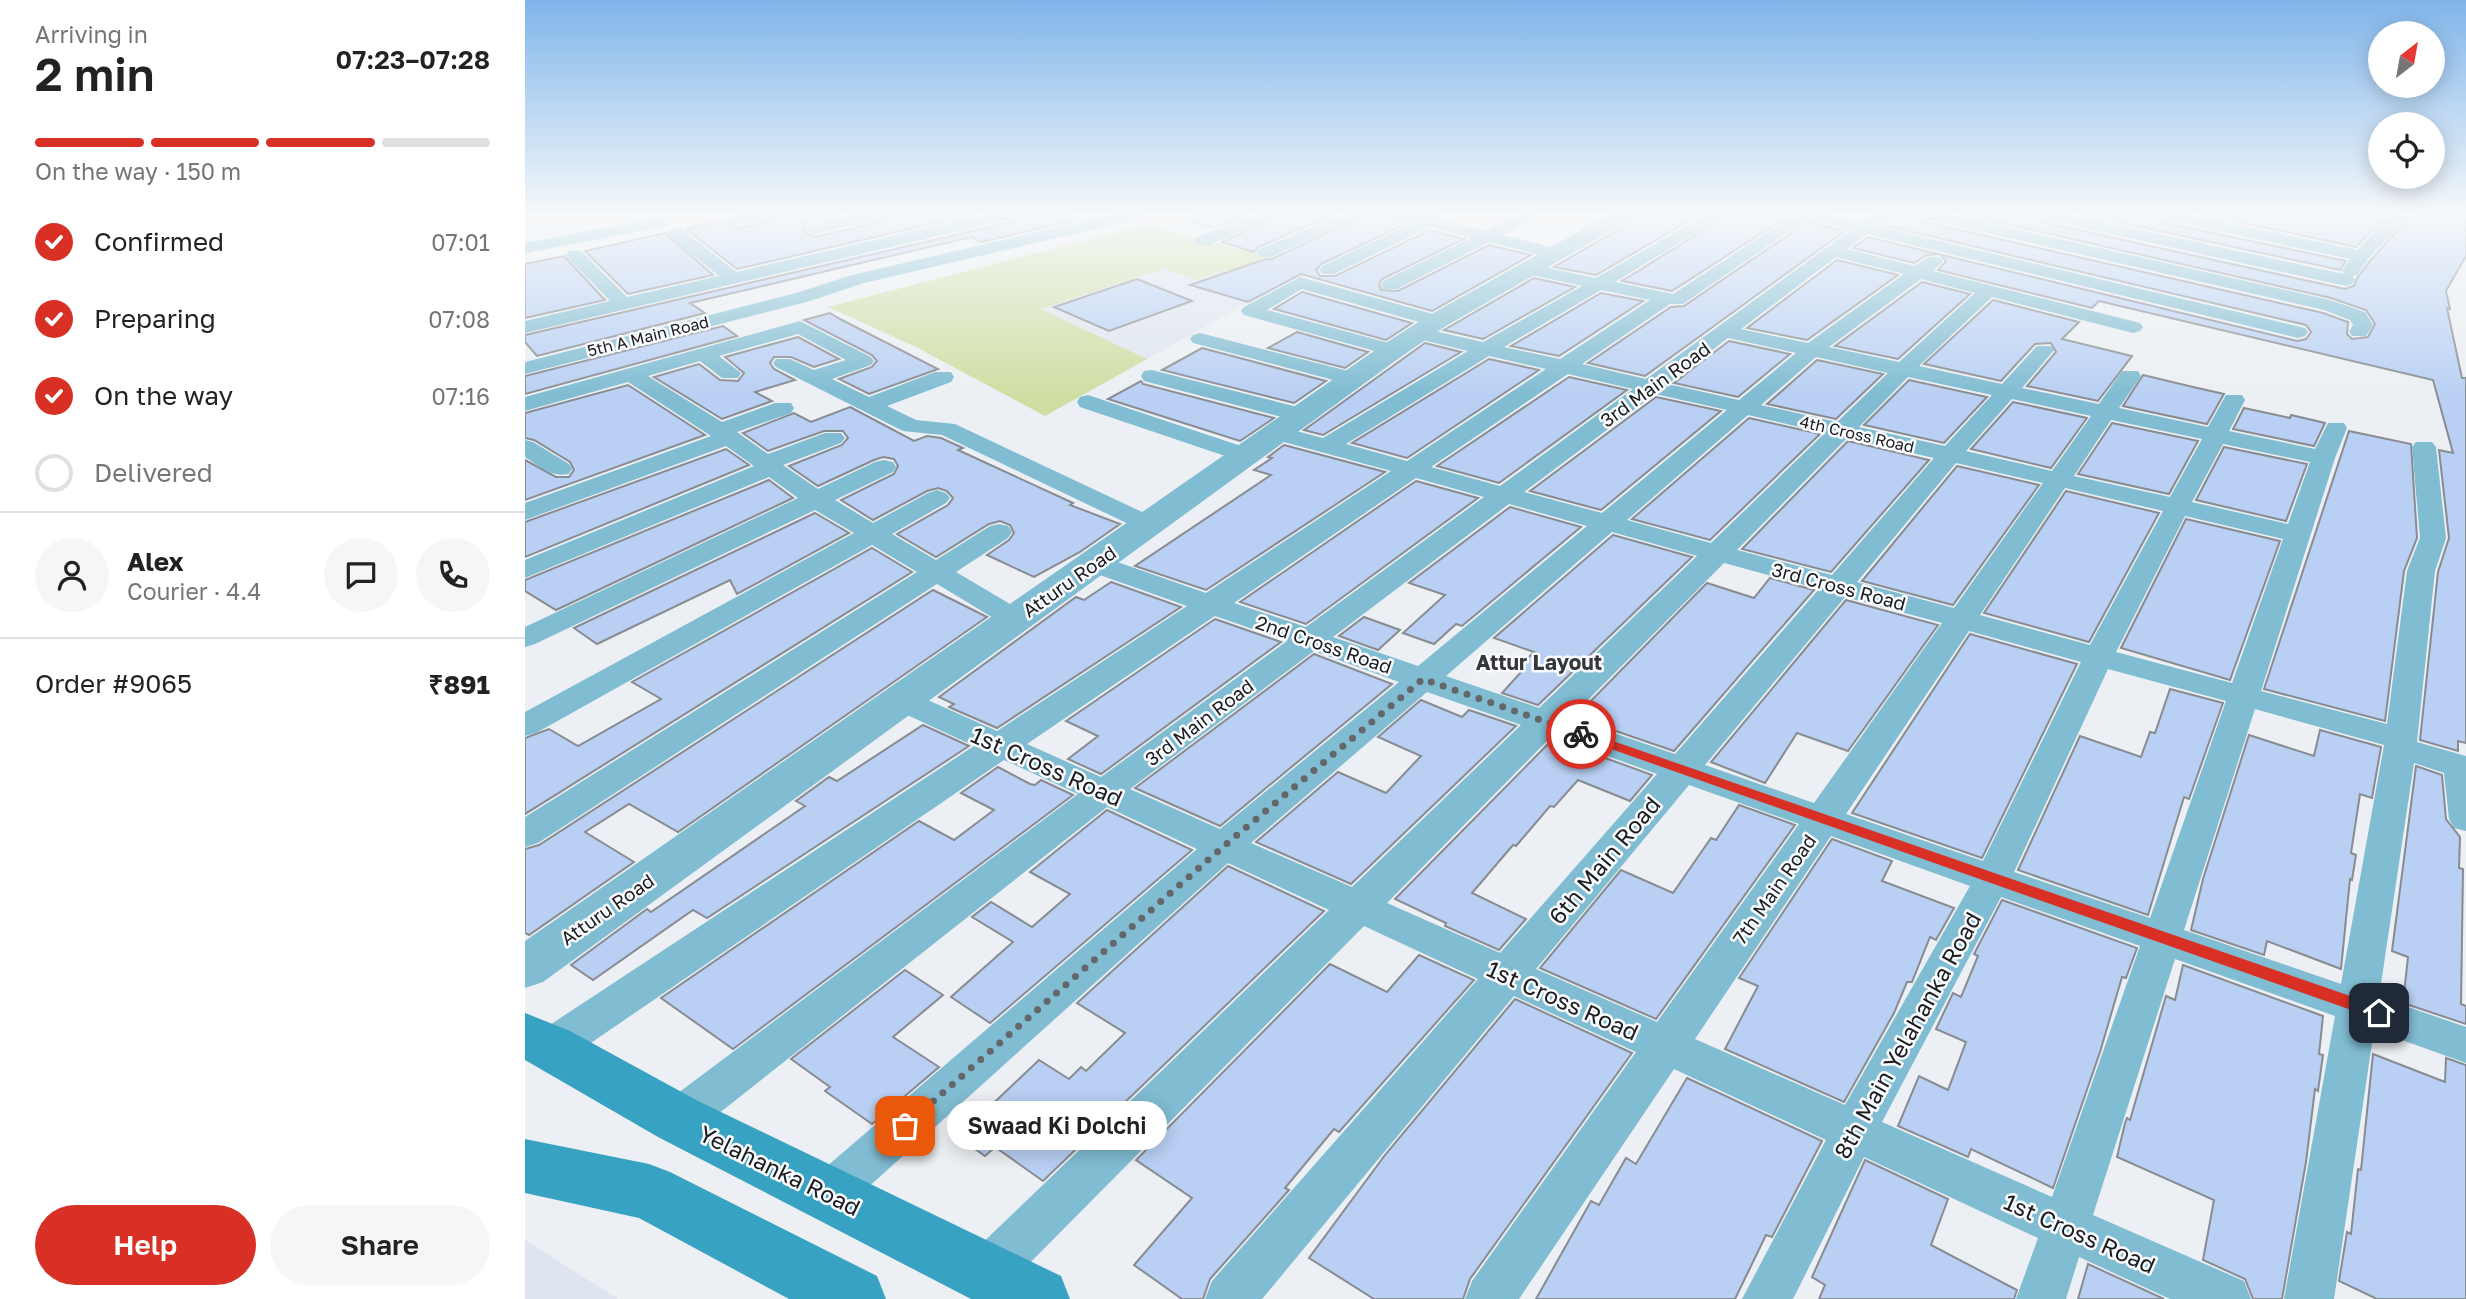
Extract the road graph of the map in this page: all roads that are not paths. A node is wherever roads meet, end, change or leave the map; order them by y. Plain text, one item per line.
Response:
1 (595, 275) edge
2 (728, 275) edge
3 (747, 275) edge
4 (876, 275) edge
5 (1411, 275) edge
6 (1520, 275) edge
7 (1576, 275) edge
8 (1614, 275) edge
9 (1715, 275) edge
10 (1802, 275) edge
11 (1914, 275) edge
12 (1949, 275) edge
13 (2059, 275) edge
14 (2115, 275) edge
15 (2188, 275) edge
16 (2321, 275) edge
17 (2349, 275) edge
18 (732, 278) junction
19 (2346, 280) junction
20 (1598, 284) junction
21 (1390, 285) dead end
22 (2102, 285) junction
23 (1989, 290) junction
24 (1665, 299) junction
25 (624, 304) junction
26 (2330, 306) junction
27 (525, 327) edge
28 (2133, 327) dead end
29 (1726, 332) junction
30 (2298, 332) dead end
31 (2359, 332) dead end
32 (1416, 335) junction
33 (1200, 339) dead end
34 (1486, 349) junction
35 (1812, 350) junction
36 (2044, 350) dead end
37 (703, 354) junction
38 (783, 363) dead end
39 (1564, 367) junction
40 (525, 368) edge
41 (1904, 369) junction
42 (730, 373) dead end
43 (630, 374) junction
44 (1152, 376) dead end
45 (2130, 376) dead end
46 (943, 377) dead end
47 (812, 378) junction
48 (1352, 379) junction
49 (1651, 387) junction
50 (2007, 390) junction
51 (2234, 400) dead end
52 (1087, 402) dead end
53 (525, 404) edge
54 (868, 405) junction
55 (783, 408) dead end
56 (1744, 408) junction
57 (2105, 412) junction
58 (1289, 424) junction
59 (1842, 430) junction
60 (724, 434) junction
61 (2213, 435) junction
62 (833, 438) dead end
63 (1327, 446) junction
64 (525, 447) edge
65 (2424, 447) dead end
66 (1949, 455) junction
67 (1245, 456) junction
68 (768, 466) junction
69 (884, 467) dead end
70 (559, 469) dead end
71 (1411, 469) junction
72 (2058, 480) junction
73 (1505, 495) junction
74 (937, 498) dead end
75 (815, 499) junction
76 (2176, 506) junction
77 (525, 512) edge
78 (1608, 523) junction
79 (1148, 524) junction
80 (999, 532) dead end
81 (872, 533) junction
82 (2297, 534) junction
83 (1718, 553) junction
84 (1093, 563) junction
85 (525, 570) edge
86 (936, 571) junction
87 (1838, 586) junction
88 (1210, 604) junction
89 (1016, 619) junction
90 (1961, 619) junction
91 (525, 638) edge
92 (1310, 639) junction
93 (2098, 657) junction
94 (1423, 679) junction
95 (2243, 696) junction
96 (901, 700) junction
97 (1546, 722) junction
98 (525, 726) edge
99 (2400, 743) junction
100 (1000, 746) junction
101 (1682, 769) junction
102 (1104, 792) junction
103 (1823, 819) junction
104 (2466, 820) edge
105 (525, 834) edge
106 (1224, 846) junction
107 (1993, 878) junction
108 (1358, 907) junction
109 (2161, 937) junction
110 (525, 968) edge
111 (1507, 974) junction
112 (2357, 1005) junction
113 (538, 1042) edge
114 (2466, 1045) edge
115 (1666, 1046) junction
116 (678, 1119) junction
117 (1854, 1131) junction
118 (525, 1166) edge
119 (828, 1194) junction
120 (2065, 1226) junction
121 (987, 1272) junction
122 (854, 1299) edge
123 (1038, 1299) edge
124 (1230, 1299) edge
125 (1490, 1299) edge
126 (1767, 1299) edge
127 (2041, 1299) edge
128 (2226, 1299) edge
129 (2309, 1299) edge

1 - 25 street
2 - 18 street
3 - 18 street
4 - 40 street, 5th A Main Road
5 - 21 street
6 - 32 street, Atturu Road
7 - 20 street
8 - 20 street
9 - 24 street
10 - 29 street, 3rd Main Road
11 - 35 street
12 - 23 street
13 - 22 street
14 - 22 street
15 - 26 street
16 - 19 street
17 - 19 street
18 - 25 street
19 - 26 street
20 - 24 street
20 - 34 street
22 - 30 street
23 - 28 street
23 - 41 street
24 - 39 street
25 - 27 street
26 - 31 street
29 - 35 street
29 - 49 street, 3rd Main Road
32 - 32 street
32 - 34 street, 4th Cross Road
32 - 48 street, Atturu Road
33 - 48 street
34 - 39 street, 4th Cross Road
34 - 63 street
35 - 41 street
35 - 56 street
36 - 50 street, 6th Main Road
37 - 42 street
37 - 43 street
37 - 47 street
38 - 47 street
39 - 49 street, 4th Cross Road
39 - 71 street
41 - 50 street
41 - 59 street
43 - 53 street
43 - 60 street
44 - 58 street, 3rd Cross Road
45 - 57 street, 7th Main Road
46 - 54 street
47 - 54 street
48 - 58 street, Atturu Road
49 - 56 street, 4th Cross Road
49 - 73 street, 3rd Main Road
50 - 57 street
50 - 66 street, 6th Main Road
51 - 61 street, 8th Main Yelahanka Road
52 - 67 street
54 - 79 street
55 - 60 street
56 - 59 street, 4th Cross Road
56 - 78 street
57 - 61 street
57 - 72 street, 7th Main Road
58 - 63 street, 3rd Cross Road
58 - 67 street, Atturu Road
59 - 66 street, 4th Cross Road
59 - 83 street
60 - 68 street
60 - 77 street
61 - 76 street, 8th Main Yelahanka Road
61 - 82 street
62 - 68 street
63 - 71 street, 3rd Cross Road
64 - 70 street
65 - 99 street
66 - 72 street, 4th Cross Road
66 - 87 street, 6th Main Road
67 - 79 street, Atturu Road
68 - 75 street
68 - 85 street
69 - 75 street
71 - 73 street, 3rd Cross Road
71 - 88 street
72 - 76 street, 4th Cross Road
72 - 90 street, 7th Main Road
73 - 78 street, 3rd Cross Road
73 - 92 street, 3rd Main Road
74 - 81 street
75 - 81 street
75 - 91 street
76 - 82 street, 4th Cross Road
76 - 93 street, 8th Main Yelahanka Road
78 - 83 street, 3rd Cross Road
78 - 94 street
79 - 84 street, Atturu Road
80 - 86 street
81 - 86 street
81 - 98 street
82 - 95 street
83 - 87 street, 3rd Cross Road
83 - 97 street
84 - 88 street, 2nd Cross Road
84 - 89 street, Atturu Road
86 - 89 street
86 - 105 street
87 - 90 street, 3rd Cross Road
87 - 101 street, 6th Main Road
88 - 92 street, 2nd Cross Road
88 - 100 street
89 - 96 street, Atturu Road
90 - 93 street, 3rd Cross Road
90 - 103 street, 7th Main Road
92 - 94 street, 2nd Cross Road
92 - 102 street, 3rd Main Road
93 - 95 street, 3rd Cross Road
93 - 107 street, 8th Main Yelahanka Road
94 - 97 street, 2nd Cross Road
94 - 106 street
95 - 99 street, 3rd Cross Road
95 - 109 street
96 - 100 street, 1st Cross Road
96 - 110 street, Atturu Road
97 - 101 street, 2nd Cross Road
97 - 108 street
99 - 104 street, 3rd Cross Road
99 - 112 street
100 - 102 street, 1st Cross Road
100 - 113 street
101 - 103 street, 2nd Cross Road
101 - 111 street, 6th Main Road
102 - 106 street, 1st Cross Road
102 - 116 street, 3rd Main Road
103 - 107 street, 2nd Cross Road
103 - 115 street, 7th Main Road
106 - 108 street, 1st Cross Road
106 - 119 street
107 - 109 street, 2nd Cross Road
107 - 117 street, 8th Main Yelahanka Road
108 - 111 street, 1st Cross Road
108 - 121 street
109 - 112 street, 2nd Cross Road
109 - 120 street
111 - 115 street, 1st Cross Road
111 - 124 street, 6th Main Road
112 - 114 street, 2nd Cross Road
112 - 129 street
113 - 116 main road, Yelahanka Road
115 - 117 street, 1st Cross Road
115 - 125 street, 7th Main Road
116 - 119 main road, Yelahanka Road
117 - 120 street, 1st Cross Road
117 - 126 street, 8th Main Yelahanka Road
118 - 122 main road
119 - 121 main road, Yelahanka Road
120 - 127 street
120 - 128 street, 1st Cross Road
121 - 123 main road, Yelahanka Road

